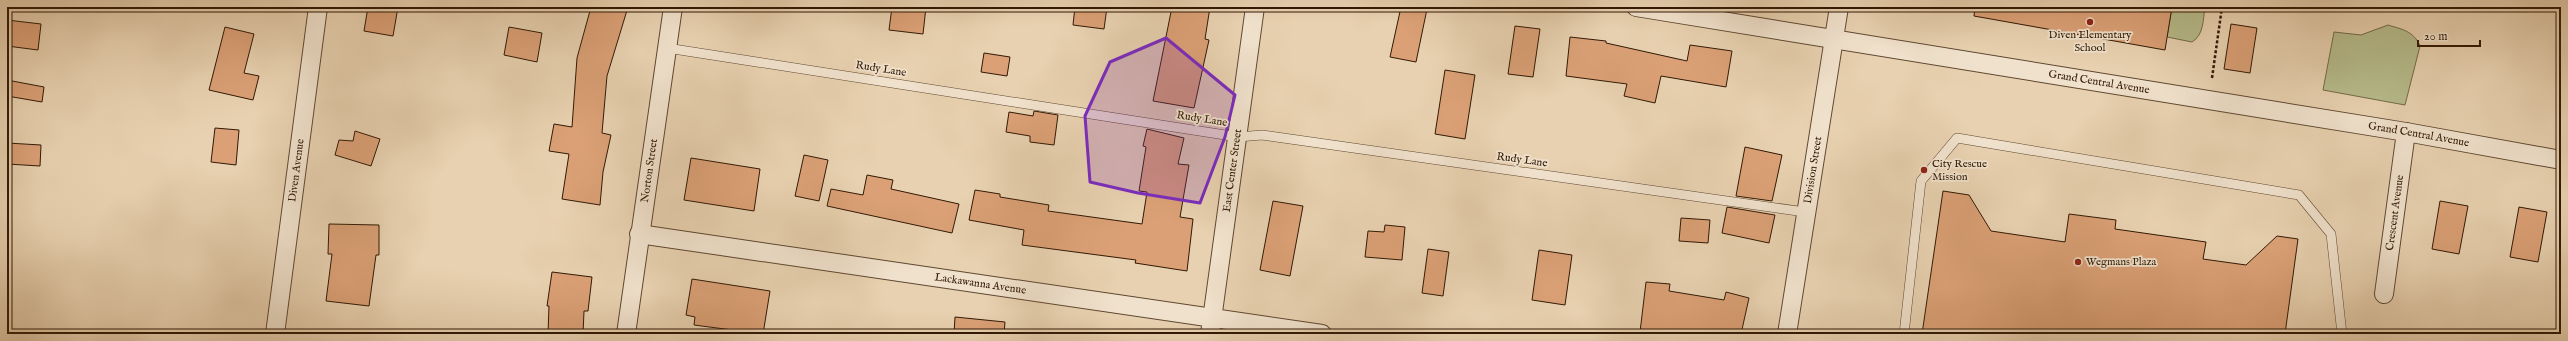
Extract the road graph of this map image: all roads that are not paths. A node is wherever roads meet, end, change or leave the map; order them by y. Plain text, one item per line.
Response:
1 (318, 7) edge
2 (673, 7) edge
3 (1255, 7) edge
4 (1636, 7) edge
5 (1839, 7) edge
6 (1834, 38) junction
7 (667, 48) junction
8 (2406, 132) junction
9 (1238, 137) junction
10 (2561, 160) edge
11 (1805, 212) junction
12 (639, 234) junction
13 (2384, 294) dead end
14 (1211, 327) edge
15 (275, 334) edge
16 (626, 334) edge
17 (1322, 334) edge
18 (1787, 334) edge
19 (1904, 334) edge
20 (2342, 334) edge

1 - 15 street, Diven Avenue
2 - 7 street, Norton Street
3 - 9 street, East Center Street
4 - 6 street, Grand Central Avenue
5 - 6 street, Division Street
6 - 8 street, Grand Central Avenue
6 - 11 street, Division Street
7 - 9 lane, Rudy Lane
7 - 12 street, Norton Street
8 - 10 street, Grand Central Avenue
8 - 13 street, Crescent Avenue
9 - 11 lane, Rudy Lane
9 - 14 street, East Center Street
11 - 18 street, Division Street
12 - 14 street, Lackawanna Avenue
12 - 16 street, Norton Street
14 - 17 street, Lackawanna Avenue
19 - 20 lane

